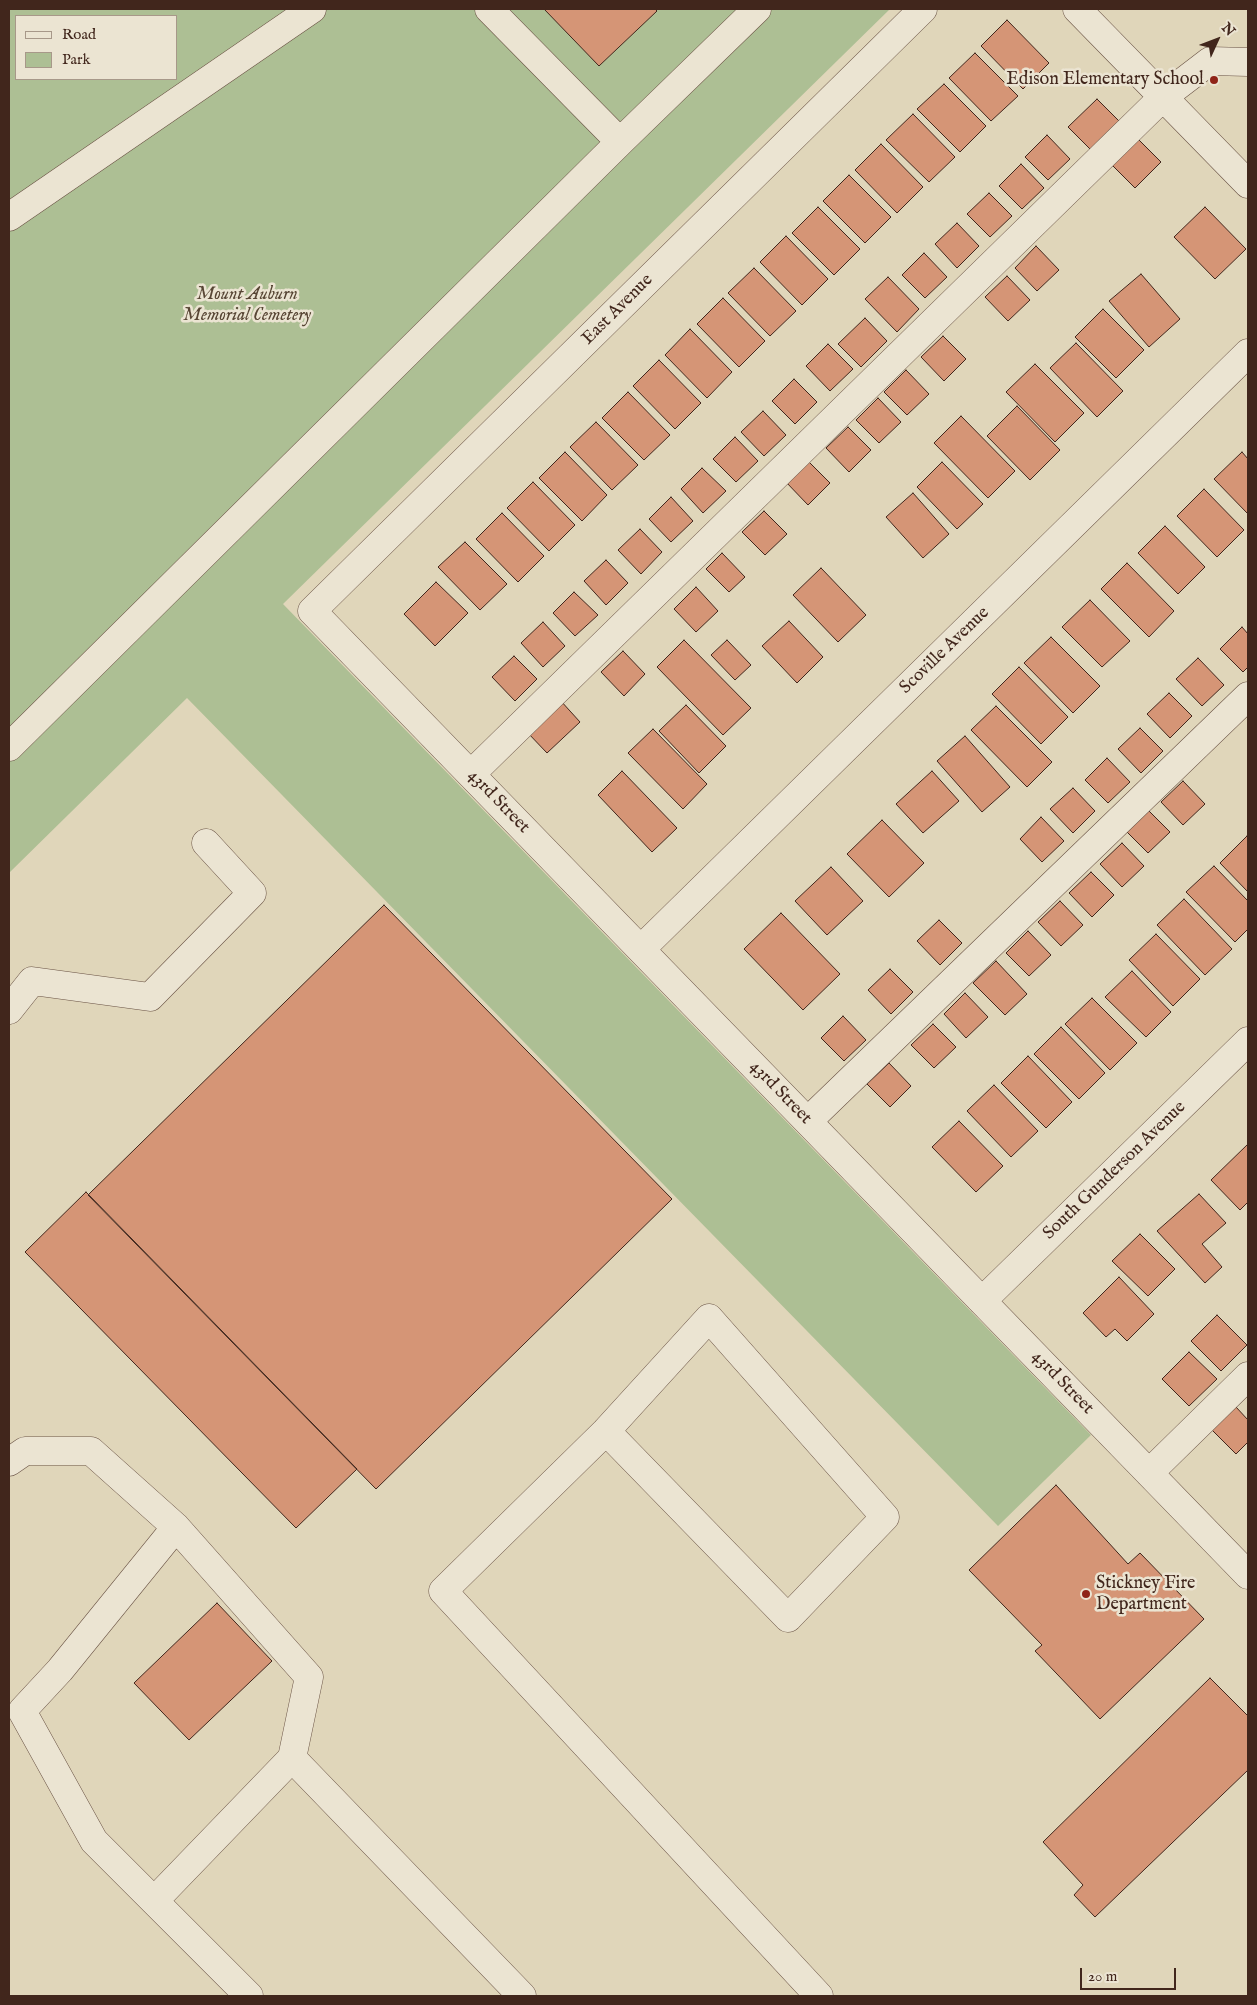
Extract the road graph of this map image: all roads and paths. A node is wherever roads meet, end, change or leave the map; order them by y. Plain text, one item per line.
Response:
1 (312, 9) edge
2 (489, 9) edge
3 (923, 9) edge
4 (1077, 9) edge
5 (746, 13) edge
6 (1248, 62) edge
7 (1163, 96) junction
8 (620, 142) junction
9 (1248, 184) edge
10 (9, 217) edge
11 (1248, 353) edge
12 (312, 611) joint
13 (1248, 696) edge
14 (9, 747) edge
15 (471, 774) junction
16 (206, 843) dead end
17 (641, 949) junction
18 (9, 1010) edge
19 (1248, 1041) edge
20 (808, 1121) junction
21 (982, 1301) junction
22 (1248, 1376) edge
23 (606, 1431) junction
24 (9, 1462) edge
25 (1149, 1473) junction
26 (176, 1527) junction
27 (1248, 1575) edge
28 (15, 1704) edge
29 (292, 1758) junction
30 (154, 1901) junction
31 (249, 1996) edge
32 (522, 1996) edge
33 (819, 1996) edge

1 - 10 street
2 - 8 street
3 - 12 street, East Avenue
4 - 7 street
5 - 8 street
6 - 7 street
7 - 9 street
7 - 15 street
8 - 14 street
11 - 17 street, Scoville Avenue
12 - 15 street, 43rd Street
13 - 20 street
15 - 17 street, 43rd Street
16 - 18 street
17 - 20 street, 43rd Street
19 - 21 street, South Gunderson Avenue
20 - 21 street, 43rd Street
21 - 25 street, 43rd Street
22 - 25 street
23 - 23 street
23 - 33 street
24 - 26 street
25 - 27 street, 43rd Street
26 - 28 street
26 - 29 street
28 - 30 street
29 - 30 street
29 - 32 street
30 - 31 street

